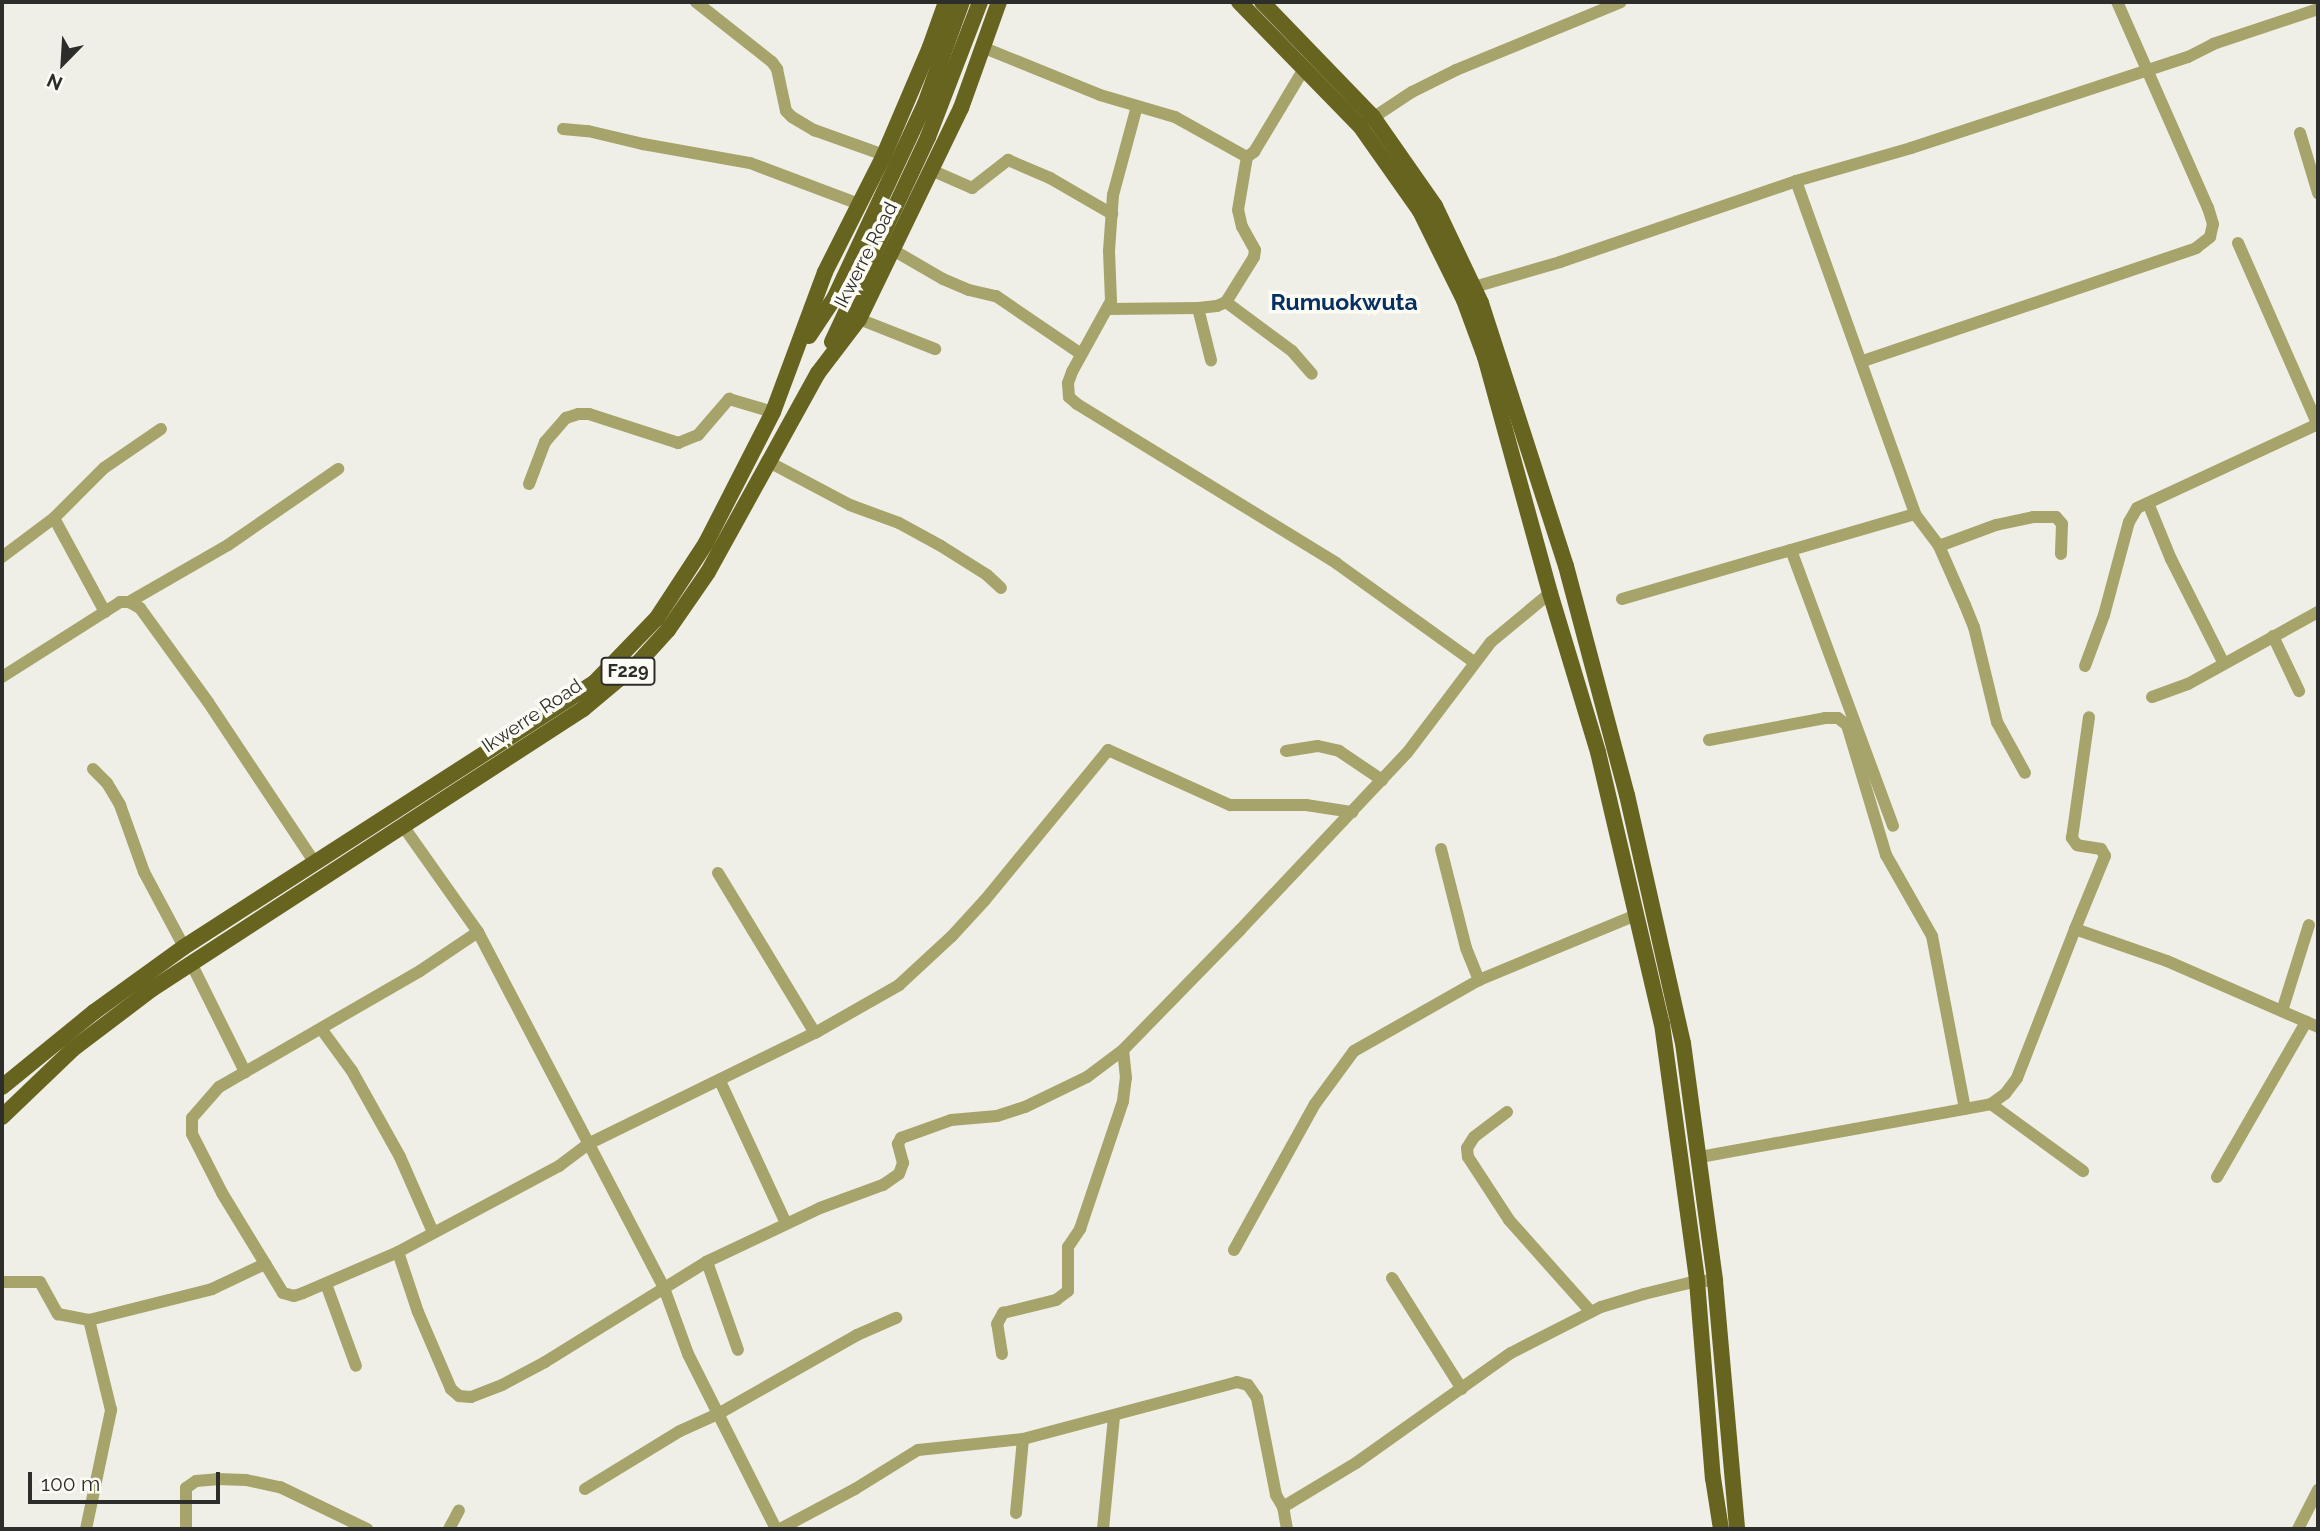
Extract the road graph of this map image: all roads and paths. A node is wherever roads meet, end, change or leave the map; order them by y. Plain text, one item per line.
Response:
1 (696, 2) edge
2 (946, 2) edge
3 (962, 2) edge
4 (980, 2) edge
5 (999, 2) edge
6 (1240, 2) edge
7 (1262, 2) edge
8 (1621, 2) edge
9 (2117, 2) edge
10 (2318, 9) edge
11 (982, 47) junction
12 (1304, 67) junction
13 (2147, 68) junction
14 (1137, 106) junction
15 (1367, 122) junction
16 (563, 129) dead end
17 (2300, 133) dead end
18 (884, 155) junction
19 (1247, 157) junction
20 (931, 170) junction
21 (1796, 181) junction
22 (2318, 194) edge
23 (859, 204) junction
24 (1112, 214) junction
25 (2238, 243) dead end
26 (893, 250) junction
27 (1474, 287) junction
28 (1226, 302) junction
29 (1198, 308) junction
30 (1108, 309) junction
31 (859, 319) junction
32 (935, 349) dead end
33 (1081, 355) junction
34 (794, 359) junction
35 (1211, 360) dead end
36 (1863, 361) junction
37 (818, 373) junction
38 (1312, 374) dead end
39 (773, 412) junction
40 (2318, 424) edge
41 (162, 429) dead end
42 (767, 461) junction
43 (338, 469) dead end
44 (529, 484) dead end
45 (2148, 503) junction
46 (1915, 514) junction
47 (54, 518) junction
48 (1939, 546) junction
49 (1791, 550) junction
50 (2061, 554) dead end
51 (2, 557) edge
52 (1001, 588) dead end
53 (1550, 593) junction
54 (1622, 598) dead end
55 (129, 602) junction
56 (105, 612) junction
57 (2318, 612) edge
58 (2273, 636) junction
59 (2223, 662) junction
60 (1474, 663) junction
61 (2085, 666) dead end
62 (2, 677) edge
63 (2299, 691) dead end
64 (2152, 697) dead end
65 (2089, 717) dead end
66 (1709, 740) dead end
67 (1286, 751) dead end
68 (93, 769) dead end
69 (2025, 773) dead end
70 (1382, 780) junction
71 (1352, 812) junction
72 (403, 826) junction
73 (1893, 826) dead end
74 (1441, 849) dead end
75 (315, 863) junction
76 (718, 873) dead end
77 (1636, 915) junction
78 (2309, 925) dead end
79 (2075, 929) junction
80 (478, 932) junction
81 (184, 947) junction
82 (191, 963) junction
83 (1479, 980) junction
84 (2282, 1011) junction
85 (2312, 1025) edge
86 (322, 1030) junction
87 (816, 1033) junction
88 (1123, 1050) junction
89 (246, 1072) junction
90 (720, 1081) junction
91 (2, 1087) edge
92 (1991, 1104) junction
93 (1965, 1109) junction
94 (1507, 1112) dead end
95 (2, 1116) edge
96 (588, 1144) junction
97 (1700, 1157) junction
98 (2083, 1171) dead end
99 (2217, 1177) dead end
100 (786, 1223) junction
101 (433, 1232) junction
102 (1234, 1250) dead end
103 (398, 1252) junction
104 (708, 1262) junction
105 (265, 1264) junction
106 (1392, 1278) dead end
107 (1697, 1281) junction
108 (1715, 1281) junction
109 (2, 1282) edge
110 (326, 1284) junction
111 (664, 1288) junction
112 (1591, 1312) junction
113 (896, 1318) dead end
114 (89, 1320) junction
115 (738, 1350) dead end
116 (1002, 1354) dead end
117 (356, 1366) dead end
118 (1462, 1389) junction
119 (718, 1414) junction
120 (1114, 1417) junction
121 (1023, 1439) junction
122 (585, 1489) dead end
123 (2318, 1490) edge
124 (1283, 1507) junction
125 (460, 1510) dead end
126 (1016, 1513) dead end
127 (86, 1529) edge
128 (186, 1529) edge
129 (367, 1529) edge
130 (449, 1529) edge
131 (778, 1529) edge
132 (1103, 1529) edge
133 (1287, 1529) edge
134 (1721, 1529) edge
135 (1737, 1529) edge
136 (2298, 1529) edge

1 - 18 street
2 - 18 main road, Ikwerre Road / F229
3 - 34 main road
4 - 37 main road
5 - 11 main road, Ikwerre Road / F229
6 - 12 main road
7 - 15 main road
8 - 15 street
9 - 13 street
10 - 13 street
11 - 14 street
11 - 20 main road, Ikwerre Road / F229
12 - 15 main road
12 - 19 street
13 - 21 street
13 - 36 street
14 - 19 street
14 - 24 street
15 - 27 main road
15 - 53 main road
16 - 23 street
17 - 22 street
18 - 23 main road, Ikwerre Road / F229
19 - 28 street
20 - 24 street
20 - 26 main road, Ikwerre Road / F229
21 - 27 street
21 - 36 street
23 - 34 main road, Ikwerre Road / F229
24 - 30 street
25 - 40 street
26 - 31 main road, Ikwerre Road / F229
26 - 33 street
27 - 97 main road
28 - 29 street
28 - 38 street
29 - 30 street
29 - 35 street
30 - 33 street
31 - 32 street
31 - 37 main road, Ikwerre Road / F229
33 - 60 street
34 - 39 main road, Ikwerre Road / F229
36 - 46 street
37 - 42 main road, Ikwerre Road / F229
39 - 44 street
39 - 75 main road, Ikwerre Road / F229
40 - 45 street
41 - 47 street
42 - 52 street
42 - 72 main road, Ikwerre Road / F229
43 - 55 street
45 - 59 street
45 - 61 street
46 - 48 street
46 - 49 street
47 - 51 street
47 - 56 street
48 - 50 street
48 - 69 street
49 - 54 street
49 - 73 street
53 - 60 street
53 - 77 main road
55 - 56 street
55 - 75 street
56 - 62 street
57 - 58 street
58 - 59 street
58 - 63 street
59 - 64 street
60 - 70 street
65 - 79 street
66 - 93 street
67 - 70 street
68 - 81 street
70 - 71 street
71 - 87 street
71 - 88 street
72 - 80 street
72 - 82 main road, Ikwerre Road / F229
74 - 83 street
75 - 81 main road, Ikwerre Road / F229
76 - 87 street
77 - 83 street
77 - 107 main road
78 - 84 street
79 - 84 street
79 - 92 street
80 - 86 street
80 - 96 street
81 - 91 main road, Ikwerre Road / F229
82 - 89 street
82 - 95 main road, Ikwerre Road / F229
83 - 102 street
84 - 85 street
85 - 99 street
86 - 89 street
86 - 101 street
87 - 90 street
88 - 100 street
88 - 116 street
89 - 105 street
90 - 96 street
90 - 100 street
92 - 93 street
92 - 98 street
93 - 97 street
94 - 112 street
96 - 101 street
96 - 111 street
97 - 108 main road
100 - 104 street
101 - 103 street
103 - 110 street
103 - 111 street
104 - 111 street
104 - 115 street
105 - 110 street
105 - 114 street
106 - 118 street
107 - 108 street
107 - 112 street
107 - 134 main road
108 - 135 main road
109 - 114 street
110 - 117 street
111 - 119 street
112 - 118 street
113 - 119 street
114 - 127 street
118 - 124 street
119 - 122 street
119 - 131 street
120 - 121 street
120 - 124 street
120 - 132 street
121 - 126 street
121 - 131 street
123 - 136 street
124 - 133 street
125 - 130 street
128 - 129 street

